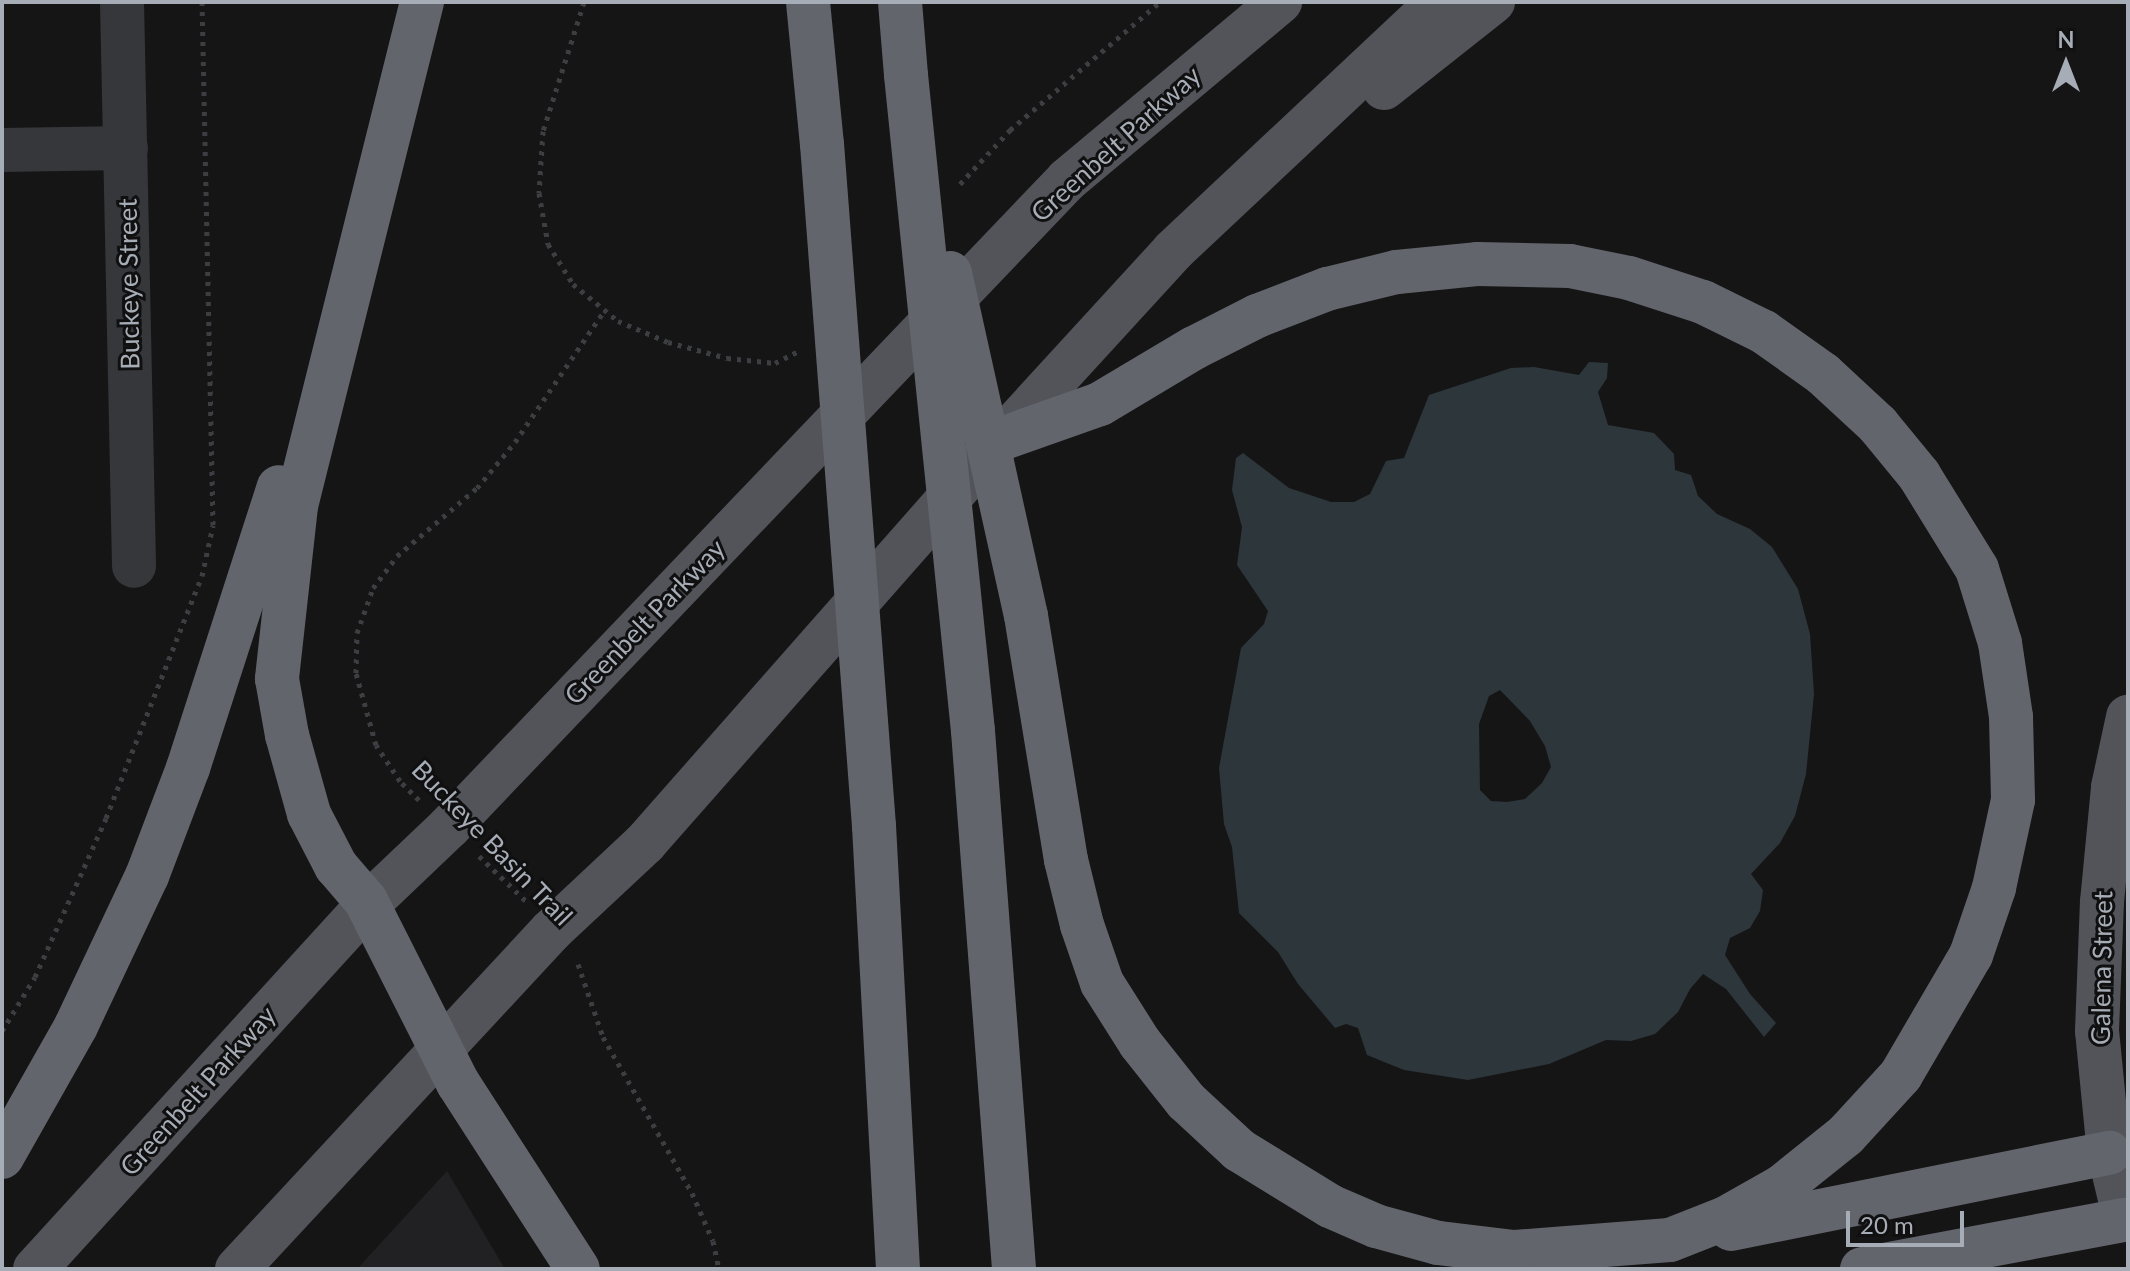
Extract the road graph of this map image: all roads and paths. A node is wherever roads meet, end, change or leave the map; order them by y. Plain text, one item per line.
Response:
1 (122, 2) edge
2 (422, 2) edge
3 (584, 2) edge
4 (808, 2) edge
5 (900, 2) edge
6 (1280, 2) edge
7 (1438, 2) edge
8 (1493, 2) edge
9 (906, 75) junction
10 (126, 148) junction
11 (2, 150) edge
12 (363, 226) junction
13 (1173, 251) junction
14 (1001, 439) junction
15 (134, 566) dead end
16 (2128, 717) edge
17 (449, 827) junction
18 (367, 905) junction
19 (551, 931) junction
20 (441, 1051) junction
21 (2109, 1153) junction
22 (2, 1157) edge
23 (2125, 1220) joint
24 (1670, 1240) junction
25 (35, 1269) edge
26 (237, 1269) edge
27 (578, 1269) edge
28 (719, 1269) edge
29 (898, 1269) edge
30 (1014, 1269) edge
31 (1862, 1269) edge

1 - 10 street, Buckeye Street
2 - 12 highway
3 - 17 path, Buckeye Basin Trail
4 - 29 highway, bridge
5 - 9 highway
6 - 17 main road, Greenbelt Parkway
7 - 13 main road
8 - 13 main road
9 - 24 highway, bridge
9 - 30 highway, bridge
10 - 11 street
10 - 15 street, Buckeye Street
12 - 18 highway
12 - 22 highway
13 - 14 main road
14 - 19 main road
14 - 24 highway
16 - 21 main road, Galena Street
17 - 18 main road, Greenbelt Parkway
17 - 19 path, Buckeye Basin Trail
18 - 20 highway
18 - 25 main road, Greenbelt Parkway
19 - 20 main road
19 - 28 path, Buckeye Basin Trail
20 - 26 main road
20 - 27 highway
21 - 23 main road, Galena Street
21 - 24 highway
23 - 31 highway

